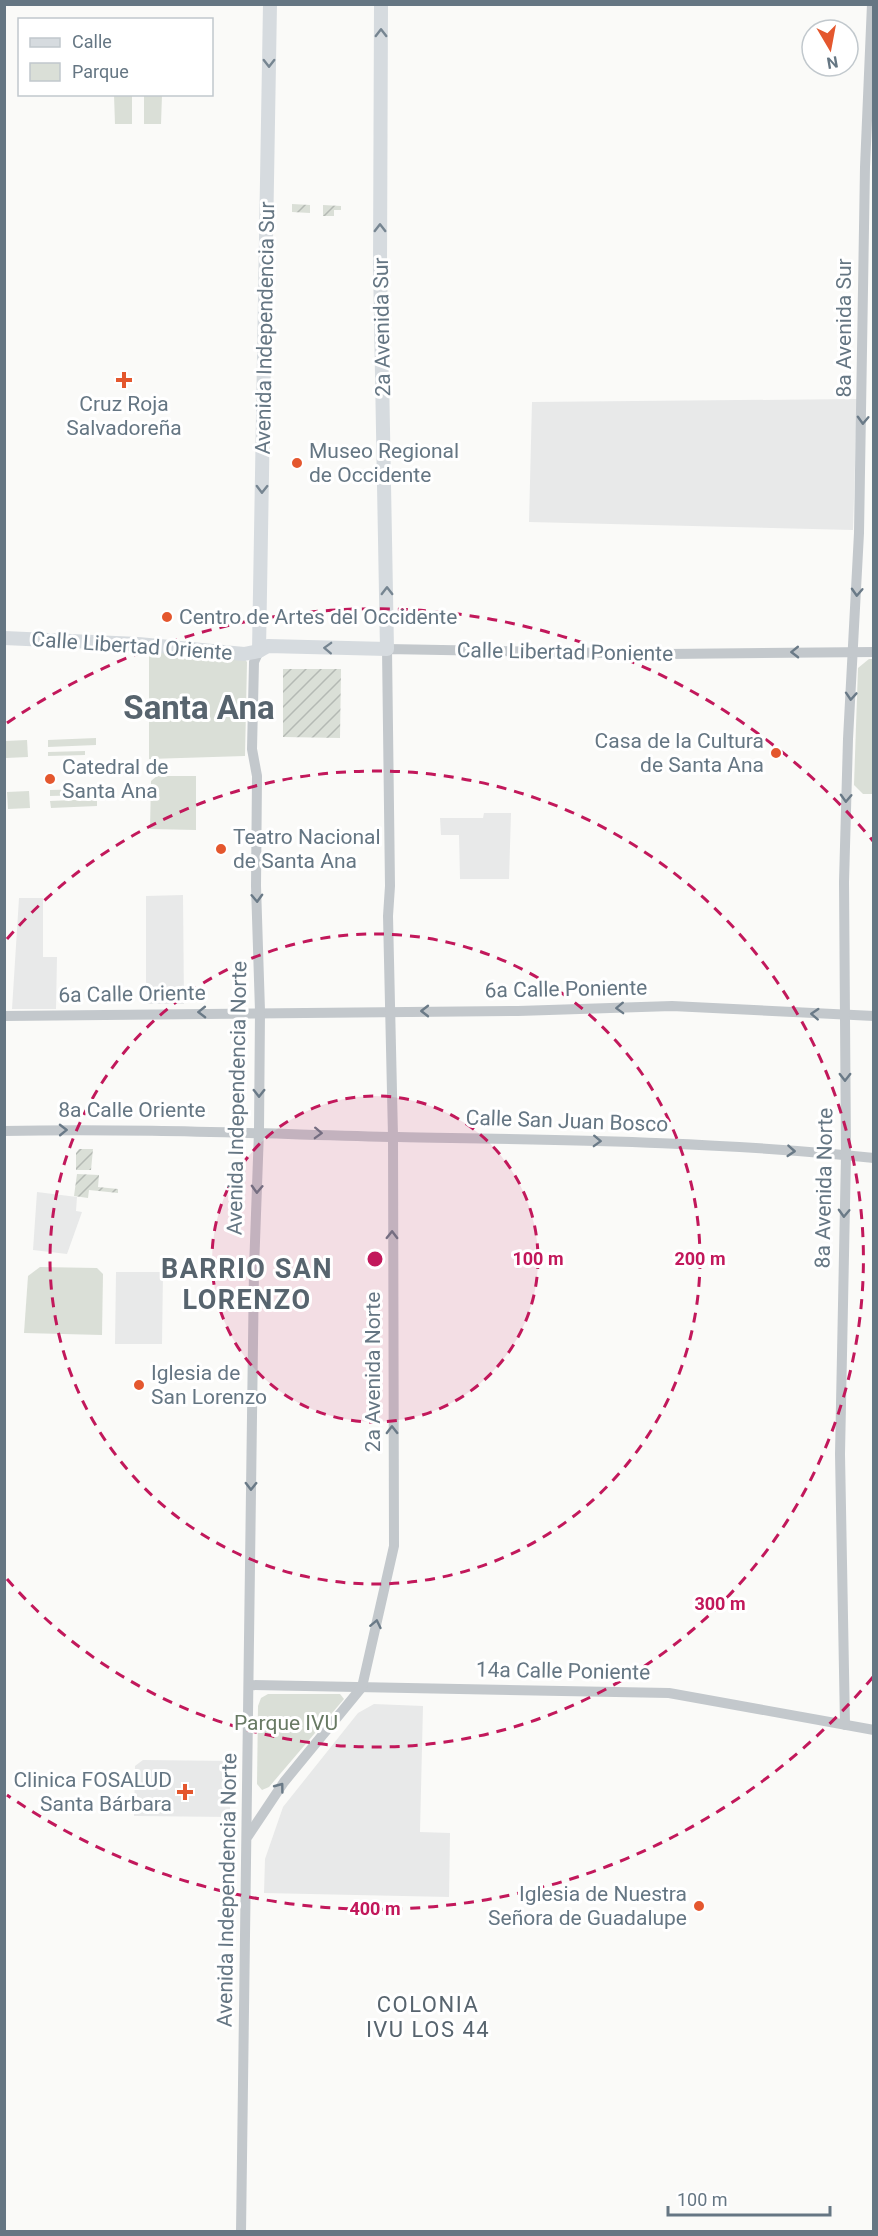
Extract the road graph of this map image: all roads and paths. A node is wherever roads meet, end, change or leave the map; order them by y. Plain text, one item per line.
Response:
1 (270, 4) edge
2 (381, 4) edge
3 (872, 4) edge
4 (4, 638) edge
5 (387, 649) junction
6 (259, 651) junction
7 (854, 652) junction
8 (873, 652) edge
9 (390, 1010) junction
10 (260, 1011) junction
11 (845, 1015) junction
12 (4, 1016) edge
13 (873, 1016) edge
14 (4, 1131) edge
15 (259, 1131) junction
16 (393, 1136) junction
17 (846, 1155) junction
18 (873, 1158) edge
19 (249, 1685) junction
20 (362, 1687) junction
21 (845, 1725) junction
22 (873, 1730) edge
23 (248, 1836) junction
24 (241, 2232) edge

1 -> 6 main road, Avenida Independencia Sur
5 -> 2 main road, 2a Avenida Sur
3 -> 7 street, 8a Avenida Sur
4 - 6 main road, Calle Libertad Oriente
5 -> 6 main road, Calle Libertad Poniente
7 -> 5 street, Calle Libertad Poniente
5 - 9 street, 2a Avenida Norte
6 -> 10 street, Avenida Independencia Norte
7 - 8 street, Calle Libertad Poniente
7 -> 11 street, 8a Avenida Norte
9 - 10 street, 6a Calle Poniente
11 -> 9 street, 6a Calle Poniente
9 - 16 street, 2a Avenida Norte
10 -> 12 street, 6a Calle Oriente
10 -> 15 street, Avenida Independencia Norte
11 - 13 street, 6a Calle Poniente
11 -> 17 street, 8a Avenida Norte
14 -> 15 street, 8a Calle Oriente
15 -> 16 street, Calle San Juan Bosco
15 -> 19 street, Avenida Independencia Norte
16 -> 17 street, Calle San Juan Bosco
20 -> 16 street, 2a Avenida Norte
17 - 18 street, Calle San Juan Bosco
17 -> 21 street, 8a Avenida Norte
19 - 20 street, 14a Calle Poniente
19 - 23 street, Avenida Independencia Norte
20 - 21 street, 14a Calle Poniente
23 -> 20 street, 2a Avenida Norte
21 - 22 street, 14a Calle Poniente
23 - 24 street, Avenida Independencia Norte

